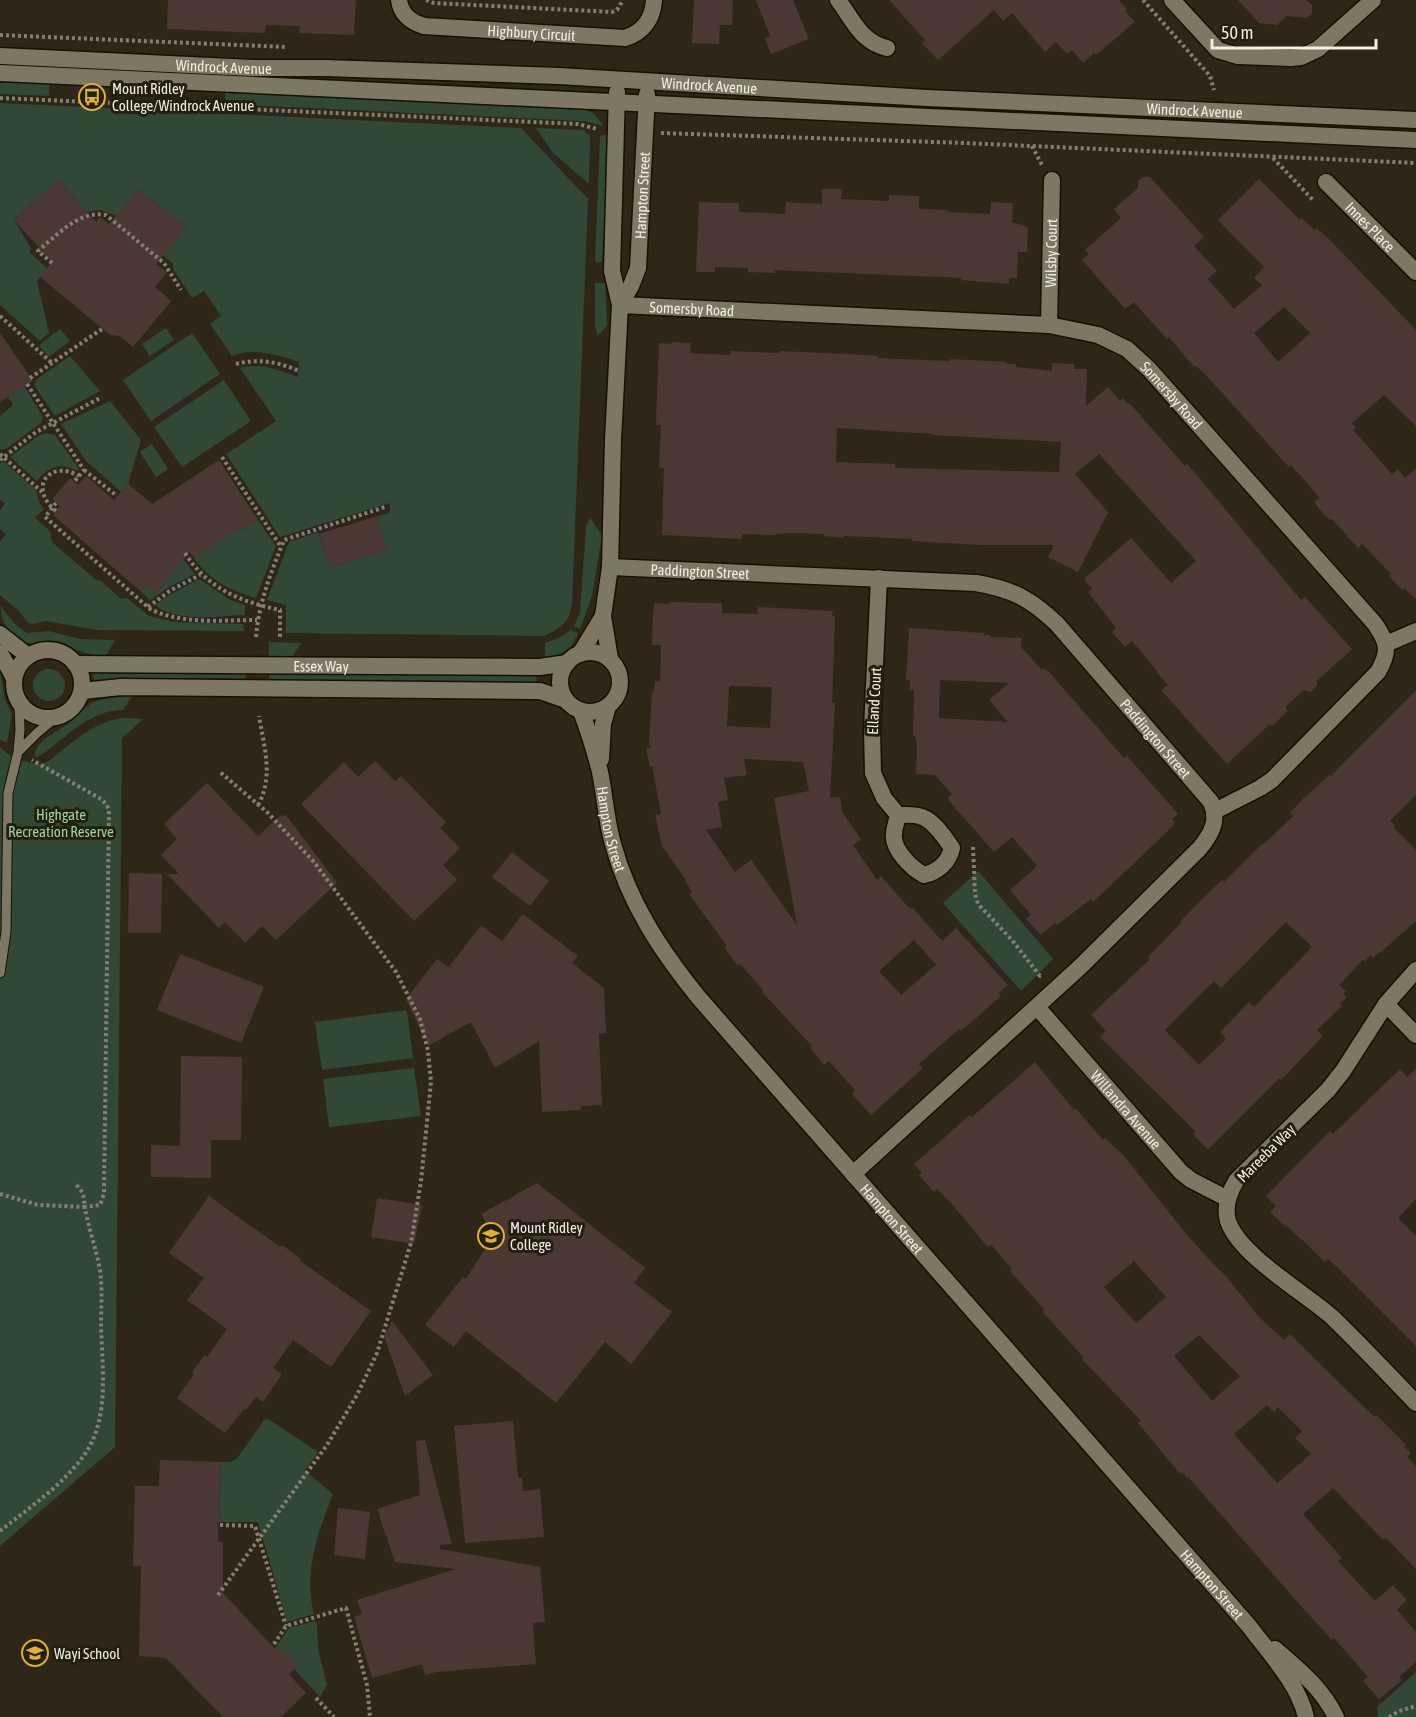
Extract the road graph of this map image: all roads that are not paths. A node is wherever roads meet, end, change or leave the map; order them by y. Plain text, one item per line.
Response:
1 (399, 0) edge
2 (654, 0) edge
3 (838, 0) edge
4 (1172, 0) edge
5 (1373, 0) edge
6 (887, 48) dead end
7 (0, 56) edge
8 (0, 73) edge
9 (617, 79) junction
10 (647, 81) junction
11 (617, 101) junction
12 (647, 103) junction
13 (1416, 120) edge
14 (1416, 140) edge
15 (1052, 180) dead end
16 (1326, 182) dead end
17 (1416, 272) edge
18 (620, 305) junction
19 (1049, 325) junction
20 (610, 567) junction
21 (879, 578) junction
22 (603, 616) junction
23 (1416, 631) edge
24 (0, 634) edge
25 (1386, 644) junction
26 (0, 654) edge
27 (28, 656) junction
28 (574, 659) junction
29 (610, 659) junction
30 (75, 664) junction
31 (14, 678) junction
32 (82, 691) junction
33 (566, 700) junction
34 (19, 703) junction
35 (608, 706) junction
36 (581, 711) junction
37 (55, 718) junction
38 (18, 752) junction
39 (600, 772) junction
40 (1215, 811) junction
41 (898, 815) dead end
42 (1416, 970) edge
43 (0, 973) edge
44 (1386, 1004) junction
45 (1037, 1007) junction
46 (1416, 1035) edge
47 (853, 1174) junction
48 (1228, 1199) junction
49 (1416, 1403) edge
50 (1249, 1626) junction
51 (1306, 1717) edge
52 (1336, 1717) edge

1 - 2 street, Highbury Circuit
3 - 6 street
4 - 5 street
7 - 9 street, Windrock Avenue
8 - 11 street, Windrock Avenue
9 - 10 street, Windrock Avenue
9 - 11 street, Hampton Street
10 - 12 street, Hampton Street
10 - 13 street, Windrock Avenue
11 - 12 street, Windrock Avenue
11 - 18 street, Hampton Street
12 - 14 street, Windrock Avenue
12 - 18 street, Hampton Street
15 - 19 street, Wilsby Court
16 - 17 street, Innes Place
18 - 19 street, Somersby Road
18 - 20 street, Hampton Street
19 - 25 street, Somersby Road
20 - 21 street, Paddington Street
20 - 22 street, Hampton Street
21 - 40 street, Paddington Street
21 - 41 street, Elland Court
22 - 28 street, Hampton Street
22 - 29 street, Hampton Street
23 - 25 street
24 - 27 street
25 - 40 street
26 - 31 street
27 - 30 street, Essex Way
27 - 31 street
28 - 29 street
28 - 30 street, Essex Way
28 - 33 street
29 - 35 street
30 - 32 street
31 - 34 street
32 - 33 street, Essex Way
32 - 37 street
33 - 36 street
34 - 37 street
34 - 38 lane
35 - 36 street
35 - 39 street, Hampton Street
36 - 39 street, Hampton Street
37 - 38 lane
38 - 43 lane
39 - 47 street, Hampton Street
40 - 45 street
42 - 44 street, Mareeba Way
44 - 46 street
44 - 48 street, Mareeba Way
45 - 47 street
45 - 48 street, Willandra Avenue
47 - 50 street, Hampton Street
48 - 49 street
50 - 51 street, Hampton Street
50 - 52 street, Hampton Street

